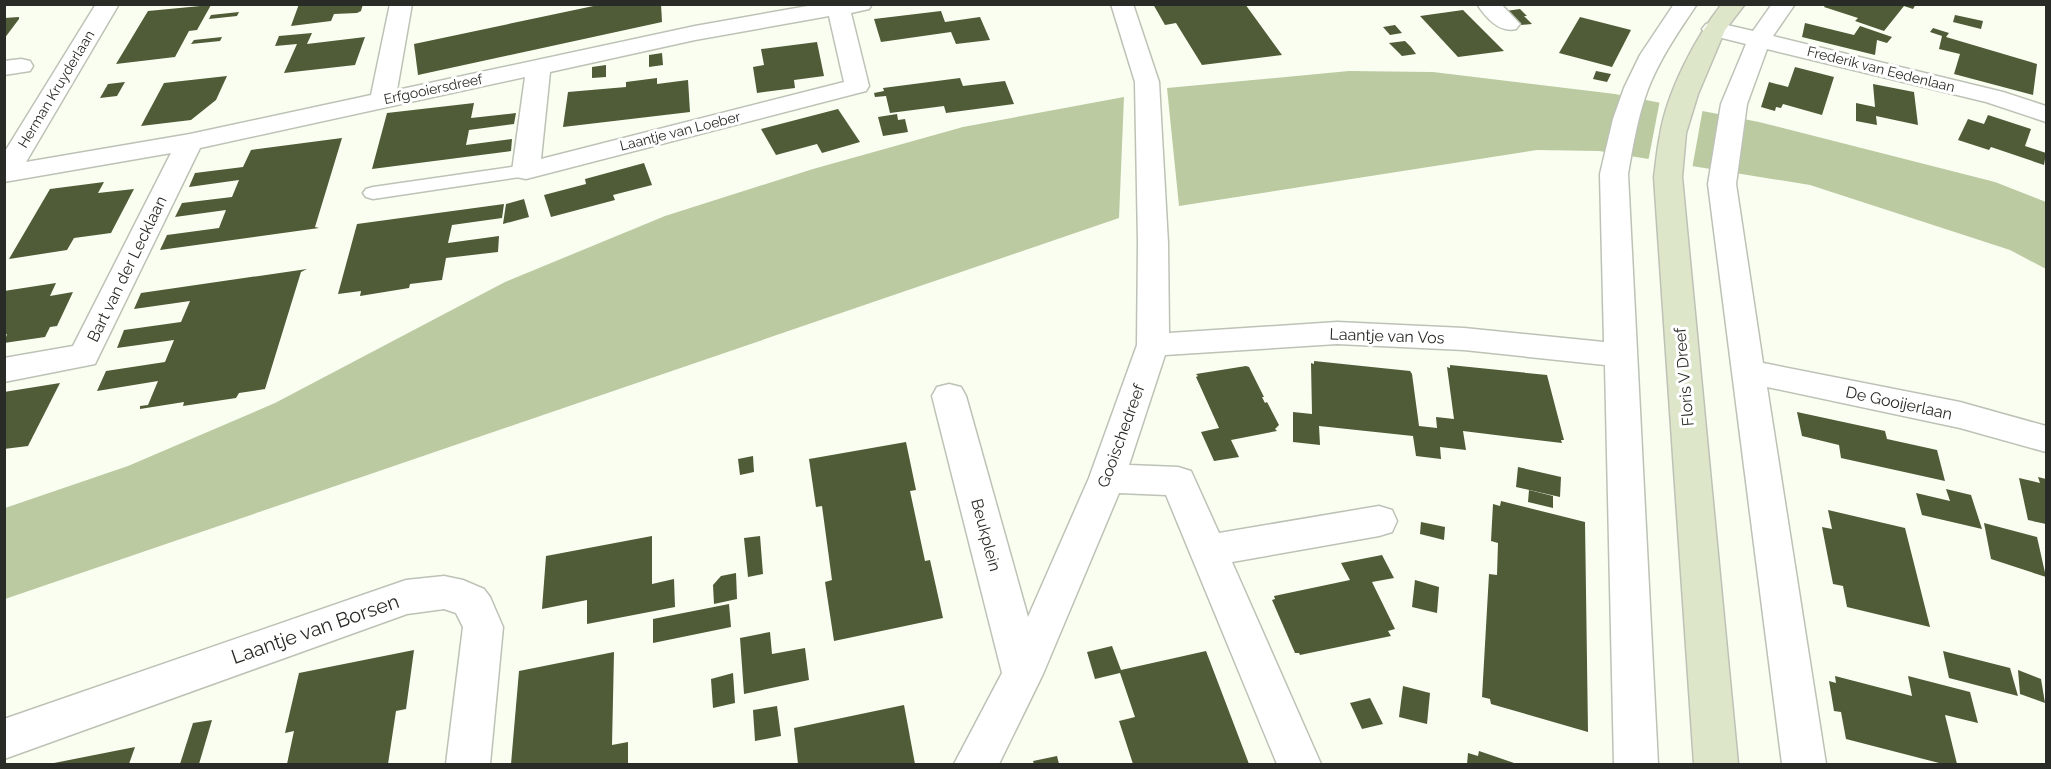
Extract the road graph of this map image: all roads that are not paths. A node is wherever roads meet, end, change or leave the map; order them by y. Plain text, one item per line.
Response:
1 (108, 4) edge
2 (401, 4) edge
3 (1122, 4) edge
4 (1488, 4) edge
5 (1686, 4) edge
6 (1734, 4) edge
7 (1784, 4) edge
8 (849, 6) edge
9 (1508, 24) dead end
10 (1714, 29) junction
11 (1759, 40) junction
12 (538, 67) junction
13 (383, 100) junction
14 (2046, 114) edge
15 (190, 142) junction
16 (526, 171) junction
17 (5, 174) edge
18 (373, 193) dead end
19 (1153, 345) junction
20 (1621, 355) junction
21 (4, 370) edge
22 (1750, 372) junction
23 (949, 396) dead end
24 (2046, 439) edge
25 (1107, 478) junction
26 (1379, 521) dead end
27 (1208, 551) junction
28 (1023, 674) junction
29 (4, 739) edge
30 (468, 765) edge
31 (976, 765) edge
32 (1299, 765) edge
33 (1636, 765) edge
34 (1716, 765) edge
35 (1804, 765) edge

1 - 17 street, Herman Kruyderlaan
2 - 13 street
3 - 19 street, Gooischedreef
4 - 9 street
5 - 20 street
6 - 10 street, Floris V Dreef
7 - 11 street
8 - 12 street, Erfgooiersdreef
8 - 16 street, Laantje van Loeber
10 - 11 street, Frederik van Eedenlaan
10 - 34 street, Floris V Dreef
11 - 14 street, Frederik van Eedenlaan
11 - 22 street
12 - 13 street, Erfgooiersdreef
12 - 16 street
13 - 15 street, Erfgooiersdreef
15 - 17 street, Erfgooiersdreef
15 - 21 street, Bart van der Lecklaan
16 - 18 lane
19 - 20 street, Laantje van Vos
19 - 25 street, Gooischedreef
20 - 33 street
22 - 24 street, De Gooijerlaan
22 - 35 street
23 - 28 street, Beukplein
25 - 27 street
25 - 28 street, Gooischedreef
26 - 27 street
27 - 32 street
28 - 31 street, Gooischedreef
29 - 30 street, Laantje van Borsen

